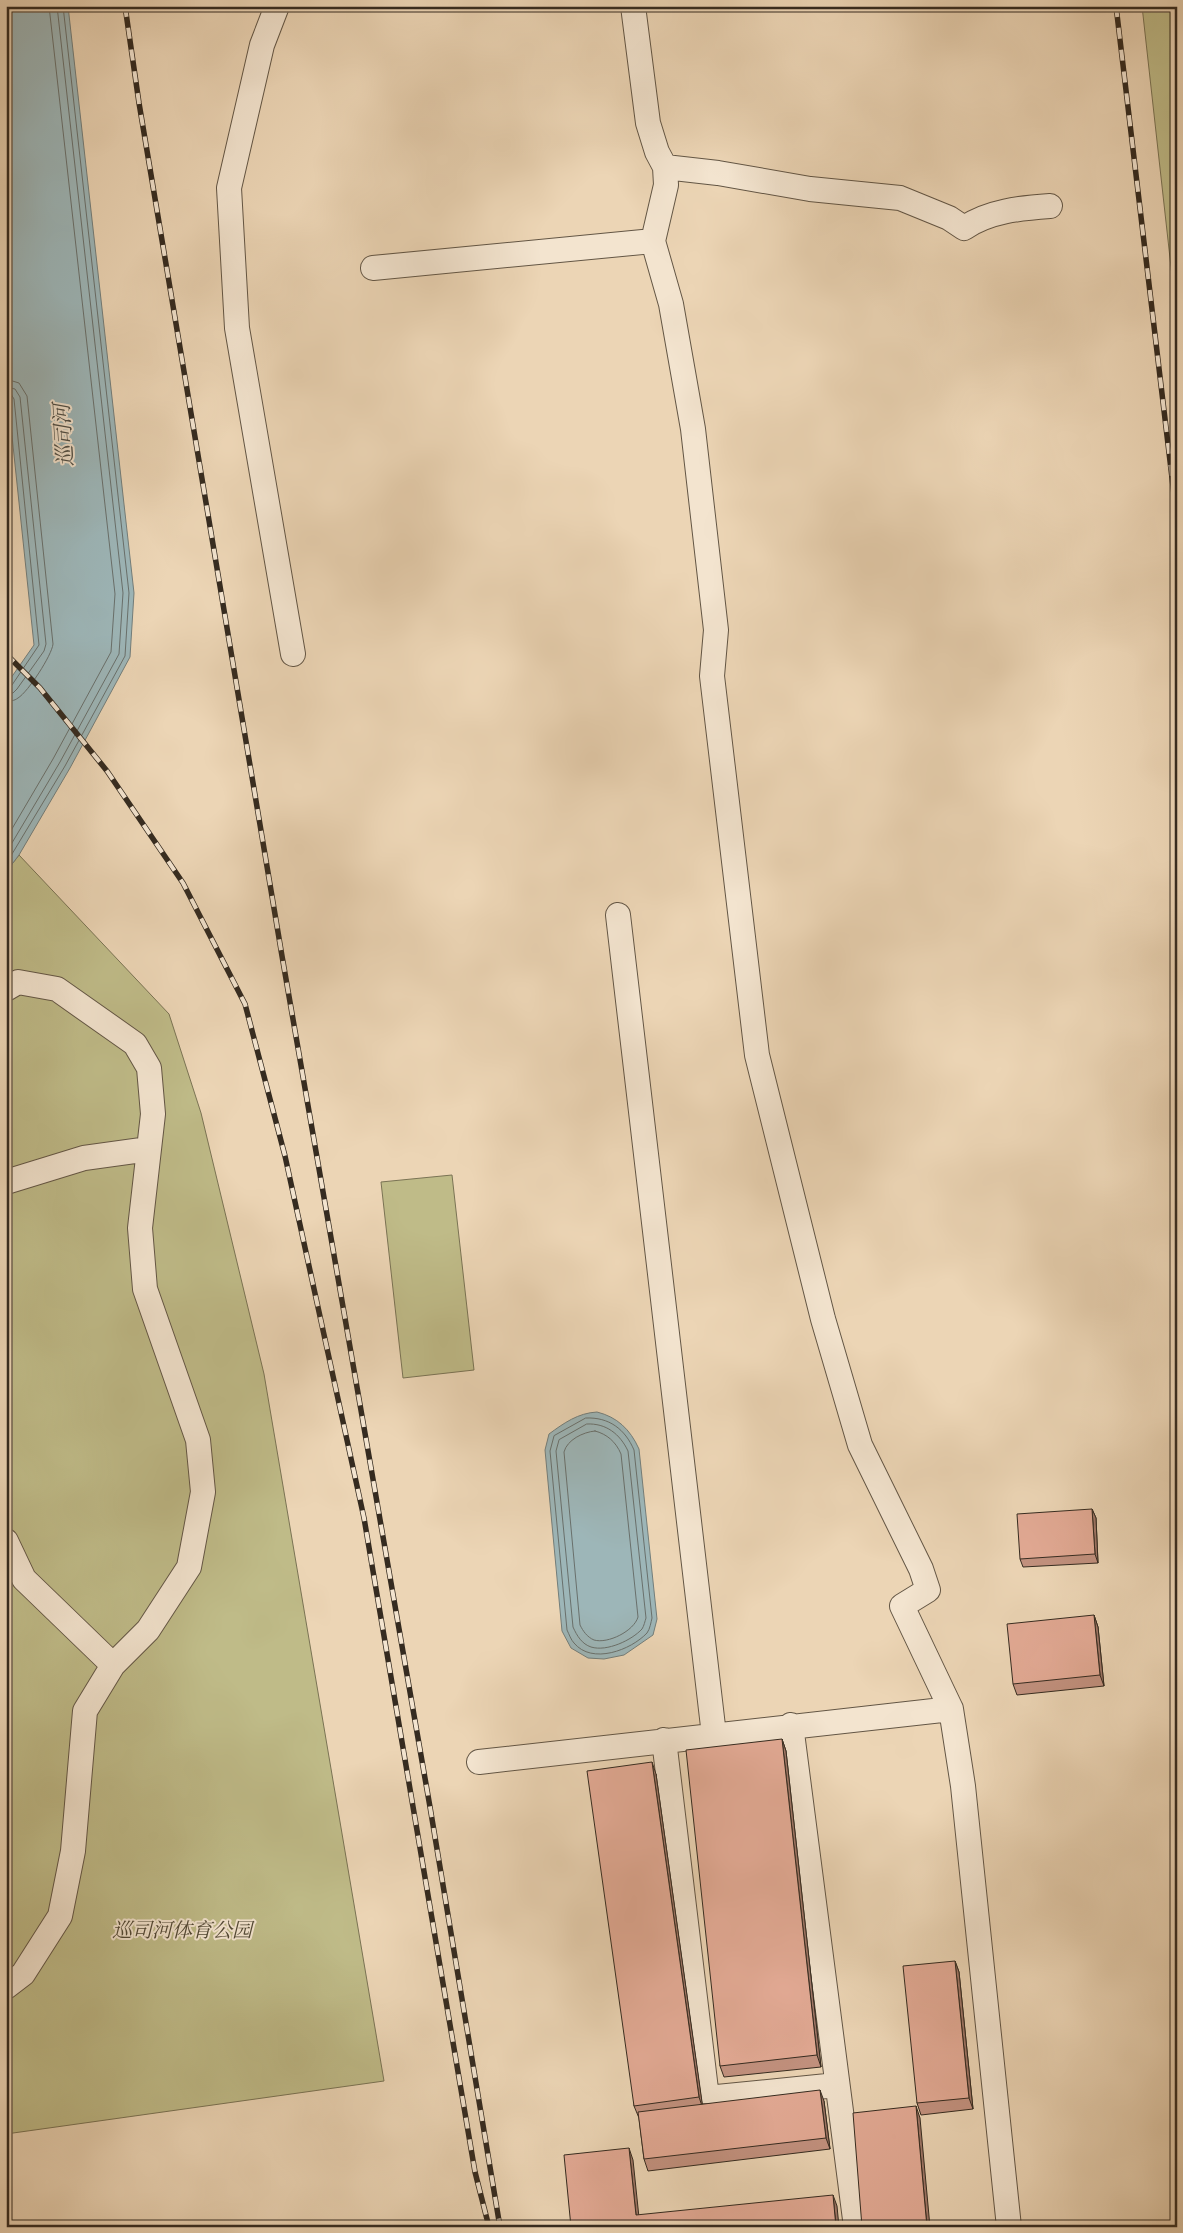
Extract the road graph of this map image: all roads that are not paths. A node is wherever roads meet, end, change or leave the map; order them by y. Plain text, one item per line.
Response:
1 (277, 6) edge
2 (634, 6) edge
3 (665, 167) junction
4 (1050, 206) dead end
5 (654, 241) junction
6 (373, 268) dead end
7 (293, 654) dead end
8 (618, 915) dead end
9 (6, 989) edge
10 (149, 1149) junction
11 (6, 1182) edge
12 (6, 1541) edge
13 (113, 1665) junction
14 (951, 1709) junction
15 (791, 1726) junction
16 (718, 1734) junction
17 (664, 1740) junction
18 (726, 1758) edge
19 (479, 1762) dead end
20 (6, 1987) edge
21 (837, 2085) junction
22 (856, 2227) edge
23 (1009, 2227) edge

1 - 7 street
2 - 3 street
3 - 4 street
3 - 5 street
5 - 6 street
5 - 14 street
8 - 16 street
9 - 10 street
10 - 11 street
10 - 13 street
12 - 13 street
13 - 20 street
14 - 15 street
14 - 23 street
15 - 16 street
15 - 21 street
16 - 17 street
16 - 18 street
17 - 19 street
17 - 21 street
21 - 22 street

